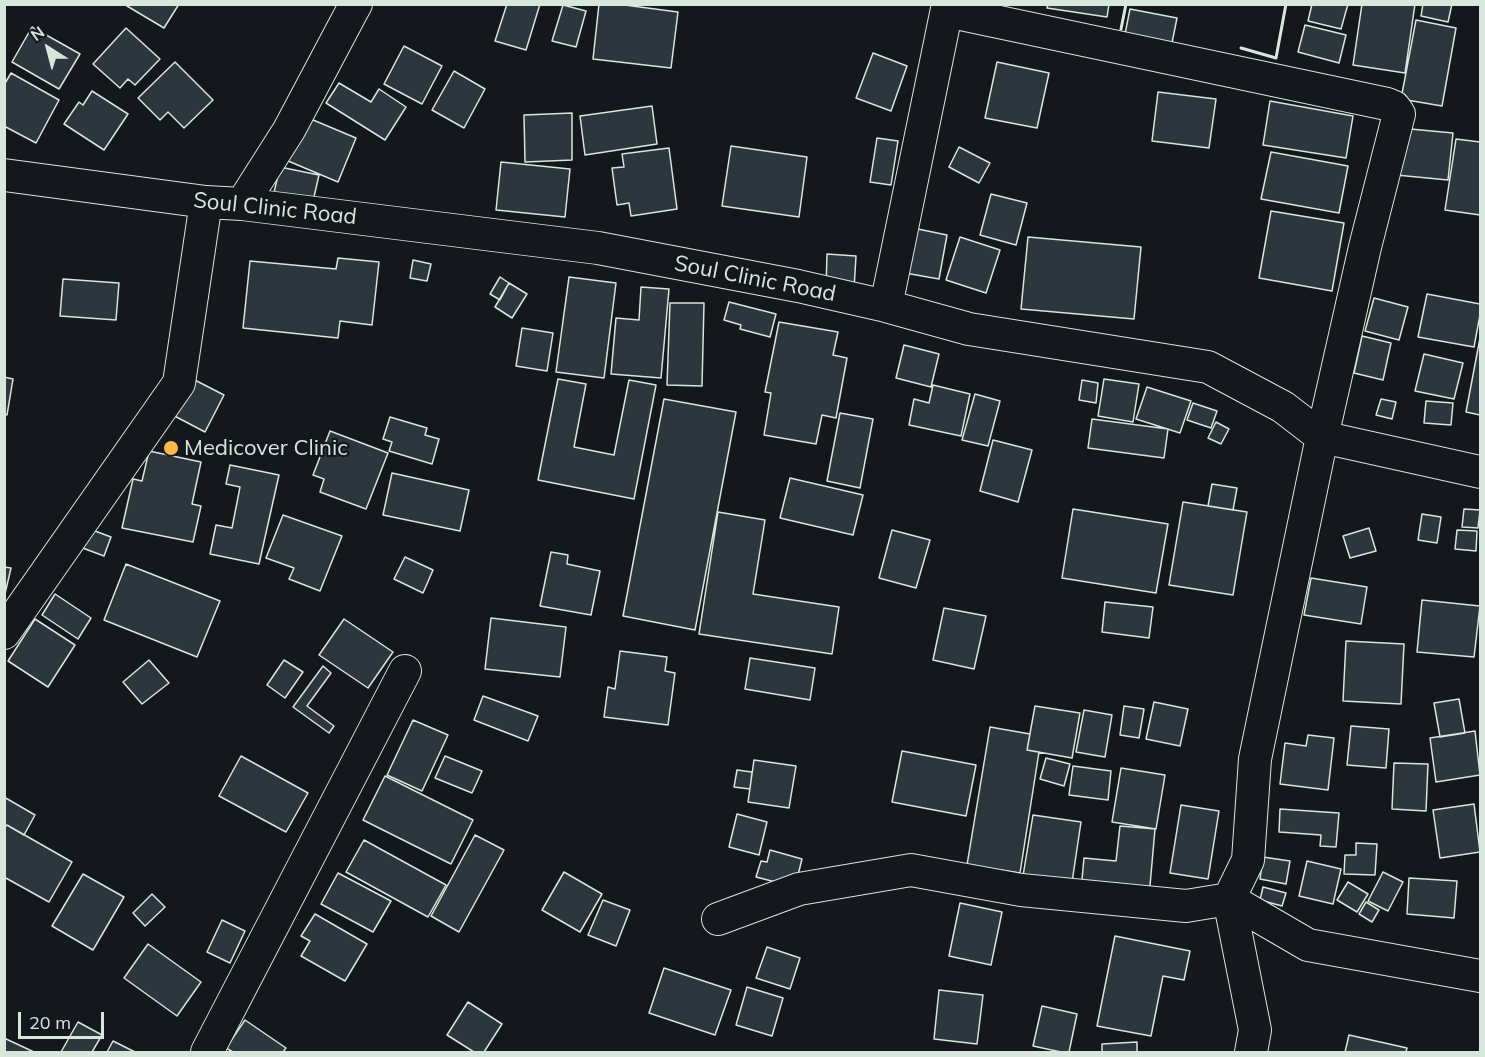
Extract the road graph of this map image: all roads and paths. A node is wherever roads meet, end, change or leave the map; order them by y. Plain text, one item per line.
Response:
1 (356, 4) edge
2 (948, 8) edge
3 (4, 175) edge
4 (206, 202) junction
5 (242, 204) junction
6 (886, 306) junction
7 (1322, 437) junction
8 (1480, 472) edge
9 (4, 633) edge
10 (405, 671) dead end
11 (1229, 899) junction
12 (718, 919) dead end
13 (1480, 976) edge
14 (207, 1053) edge
15 (1251, 1053) edge

1 - 5 street
2 - 6 street
2 - 7 street
3 - 4 street, Soul Clinic Road
4 - 5 street, Soul Clinic Road
4 - 9 street
5 - 6 street, Soul Clinic Road
6 - 7 street, Soul Clinic Road
7 - 8 street, Soul Clinic Road
7 - 11 street
10 - 14 street
11 - 12 street
11 - 13 street
11 - 15 street

